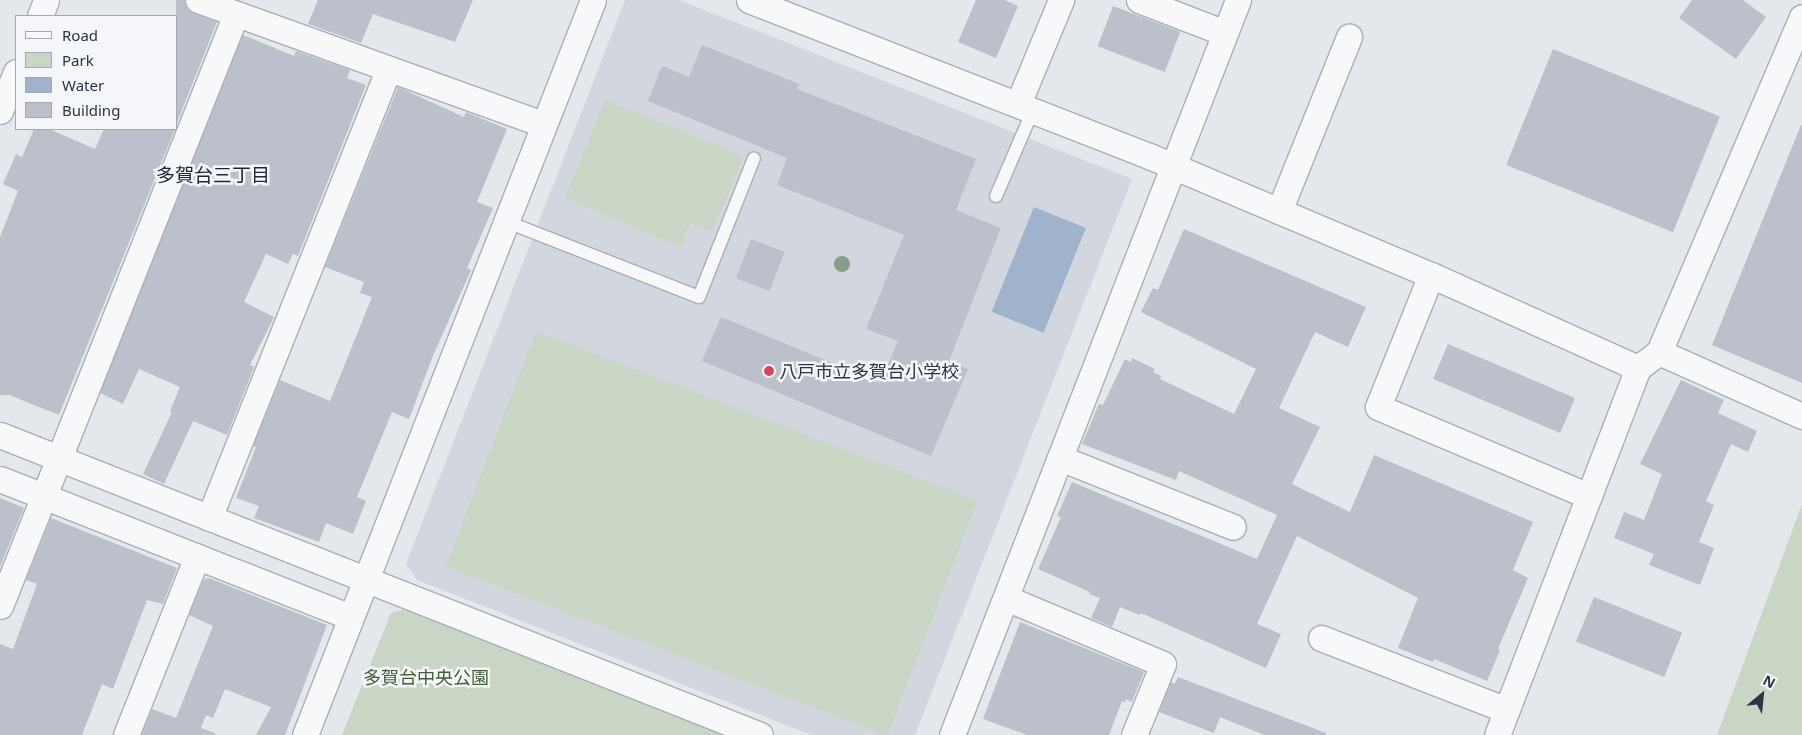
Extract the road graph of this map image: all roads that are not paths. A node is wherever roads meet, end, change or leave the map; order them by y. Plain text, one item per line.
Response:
1 (46, 0) edge
2 (198, 0) edge
3 (593, 0) edge
4 (750, 0) edge
5 (1061, 0) edge
6 (1139, 0) edge
7 (1238, 0) edge
8 (236, 14) junction
9 (40, 15) edge
10 (1802, 17) edge
11 (1225, 33) junction
12 (1349, 37) dead end
13 (388, 70) junction
14 (15, 74) edge
15 (1, 107) edge
16 (1026, 107) junction
17 (543, 124) junction
18 (754, 158) dead end
19 (1173, 166) junction
20 (996, 196) dead end
21 (1279, 211) junction
22 (505, 221) junction
23 (1431, 275) junction
24 (1659, 352) junction
25 (1638, 368) junction
26 (1802, 416) edge
27 (0, 436) edge
28 (59, 458) junction
29 (1060, 458) junction
30 (0, 479) edge
31 (44, 496) junction
32 (1589, 496) junction
33 (210, 518) junction
34 (1233, 526) dead end
35 (197, 557) junction
36 (366, 580) junction
37 (1006, 598) junction
38 (0, 606) edge
39 (351, 617) junction
40 (1321, 638) dead end
41 (1507, 710) junction
42 (126, 735) edge
43 (305, 735) edge
44 (760, 735) edge
45 (952, 735) edge
46 (1134, 735) edge
47 (1497, 735) edge

1 - 9 street
2 - 8 street
3 - 17 street
4 - 16 street
5 - 16 street
6 - 11 street
7 - 11 street
8 - 13 street
8 - 28 street
10 - 24 street
11 - 19 street
12 - 21 street
13 - 17 street
13 - 33 street
14 - 15 street
16 - 19 street
16 - 20 lane
17 - 22 street
18 - 22 lane
19 - 21 street
19 - 29 street
21 - 23 street
22 - 36 street
23 - 25 street
23 - 32 street
24 - 25 street
24 - 26 street
25 - 32 street
27 - 28 street
28 - 31 street
28 - 33 street
29 - 34 street
29 - 37 street
30 - 31 street
31 - 35 street
31 - 38 street
32 - 41 street
33 - 36 street
35 - 39 street
35 - 42 street
36 - 39 street
36 - 44 street
37 - 45 street
37 - 46 street
39 - 43 street
40 - 41 street
41 - 47 street

